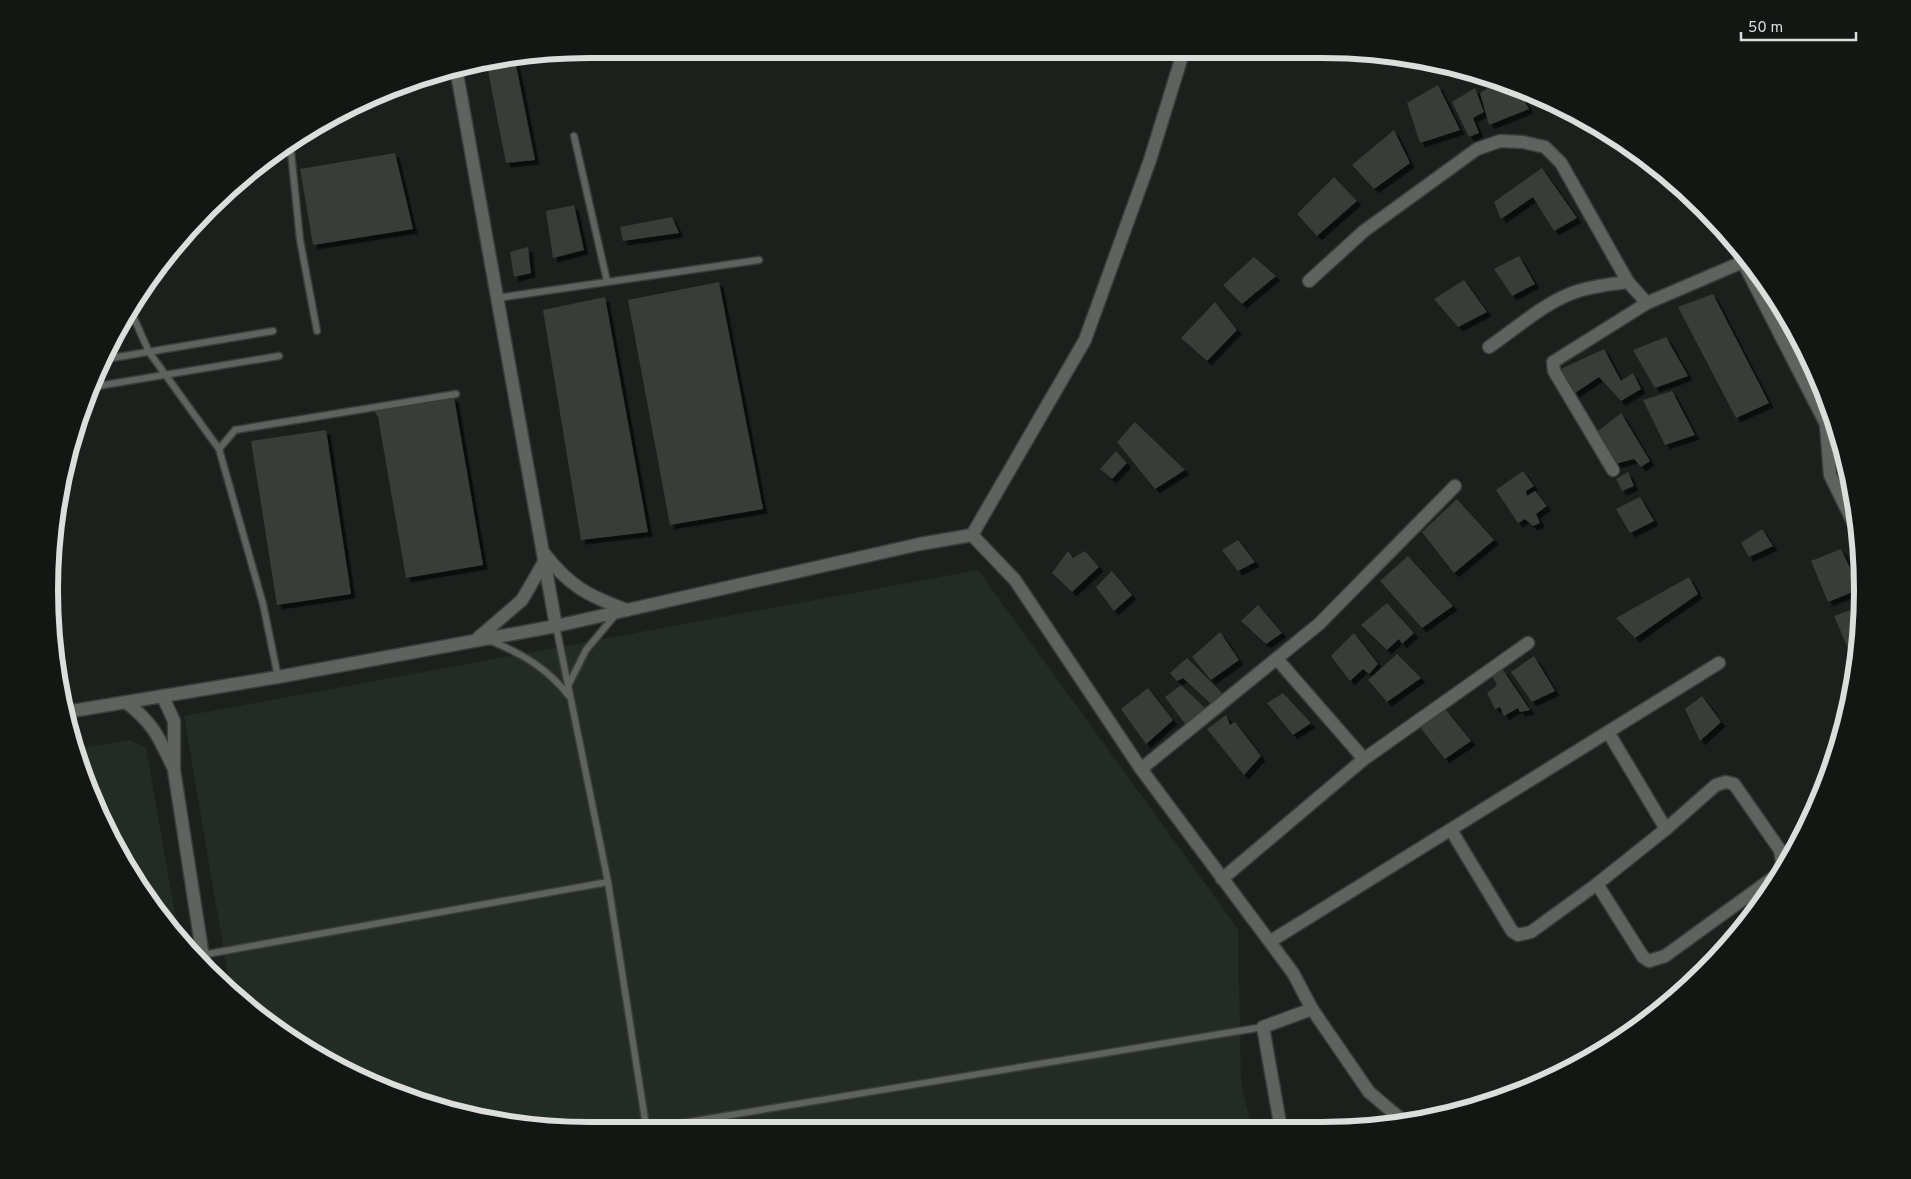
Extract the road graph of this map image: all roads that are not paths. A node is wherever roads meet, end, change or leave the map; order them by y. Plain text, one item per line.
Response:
1 (1181, 58) edge
2 (457, 75) edge
3 (574, 136) dead end
4 (291, 149) edge
5 (759, 260) dead end
6 (1741, 263) edge
7 (608, 281) junction
8 (1309, 281) dead end
9 (1628, 282) junction
10 (1755, 282) edge
11 (497, 298) junction
12 (1648, 303) junction
13 (133, 316) edge
14 (273, 331) dead end
15 (317, 331) dead end
16 (1489, 347) dead end
17 (149, 352) junction
18 (280, 356) dead end
19 (110, 358) edge
20 (166, 375) junction
21 (98, 386) edge
22 (456, 394) dead end
23 (219, 449) junction
24 (1612, 470) dead end
25 (1455, 486) dead end
26 (1847, 510) edge
27 (972, 535) junction
28 (543, 556) junction
29 (623, 611) junction
30 (556, 626) junction
31 (480, 639) junction
32 (1528, 643) dead end
33 (1277, 659) junction
34 (1719, 663) dead end
35 (278, 677) junction
36 (568, 688) junction
37 (163, 697) junction
38 (569, 697) junction
39 (127, 703) junction
40 (72, 711) edge
41 (1608, 732) junction
42 (1364, 759) junction
43 (1141, 769) junction
44 (174, 770) junction
45 (1666, 829) junction
46 (1451, 830) junction
47 (1781, 857) edge
48 (1222, 879) junction
49 (1766, 881) edge
50 (608, 882) junction
51 (1597, 884) junction
52 (1271, 941) junction
53 (202, 953) edge
54 (203, 955) edge
55 (1312, 1009) junction
56 (1262, 1027) junction
57 (1397, 1116) edge
58 (645, 1122) edge
59 (688, 1122) edge
60 (1280, 1122) edge

1 - 27 street
2 - 11 street
3 - 7 lane
4 - 15 lane
5 - 7 lane
6 - 12 street
7 - 11 lane
8 - 9 street
9 - 12 street
9 - 16 street
10 - 26 street
11 - 28 street
12 - 24 street
13 - 17 lane
14 - 17 lane
17 - 19 lane
17 - 20 lane
18 - 20 lane
20 - 21 lane
20 - 23 lane
22 - 23 lane
23 - 35 lane
25 - 33 street
27 - 29 street
27 - 43 street
28 - 29 street
28 - 30 street
28 - 31 street
29 - 30 street
29 - 36 lane
30 - 31 street
30 - 36 lane
31 - 35 street
31 - 38 lane
32 - 42 street
33 - 42 street
33 - 43 street
34 - 41 street
35 - 37 street
36 - 38 lane
37 - 39 street
37 - 44 street
38 - 50 lane
39 - 40 street
39 - 44 street
41 - 45 street
41 - 46 street
42 - 48 street
43 - 48 street
44 - 53 street
45 - 47 street
45 - 51 street
46 - 51 street
46 - 52 street
48 - 52 street
49 - 51 street
50 - 54 lane
50 - 58 lane
52 - 55 street
55 - 56 street
55 - 57 street
56 - 59 lane
56 - 60 street

